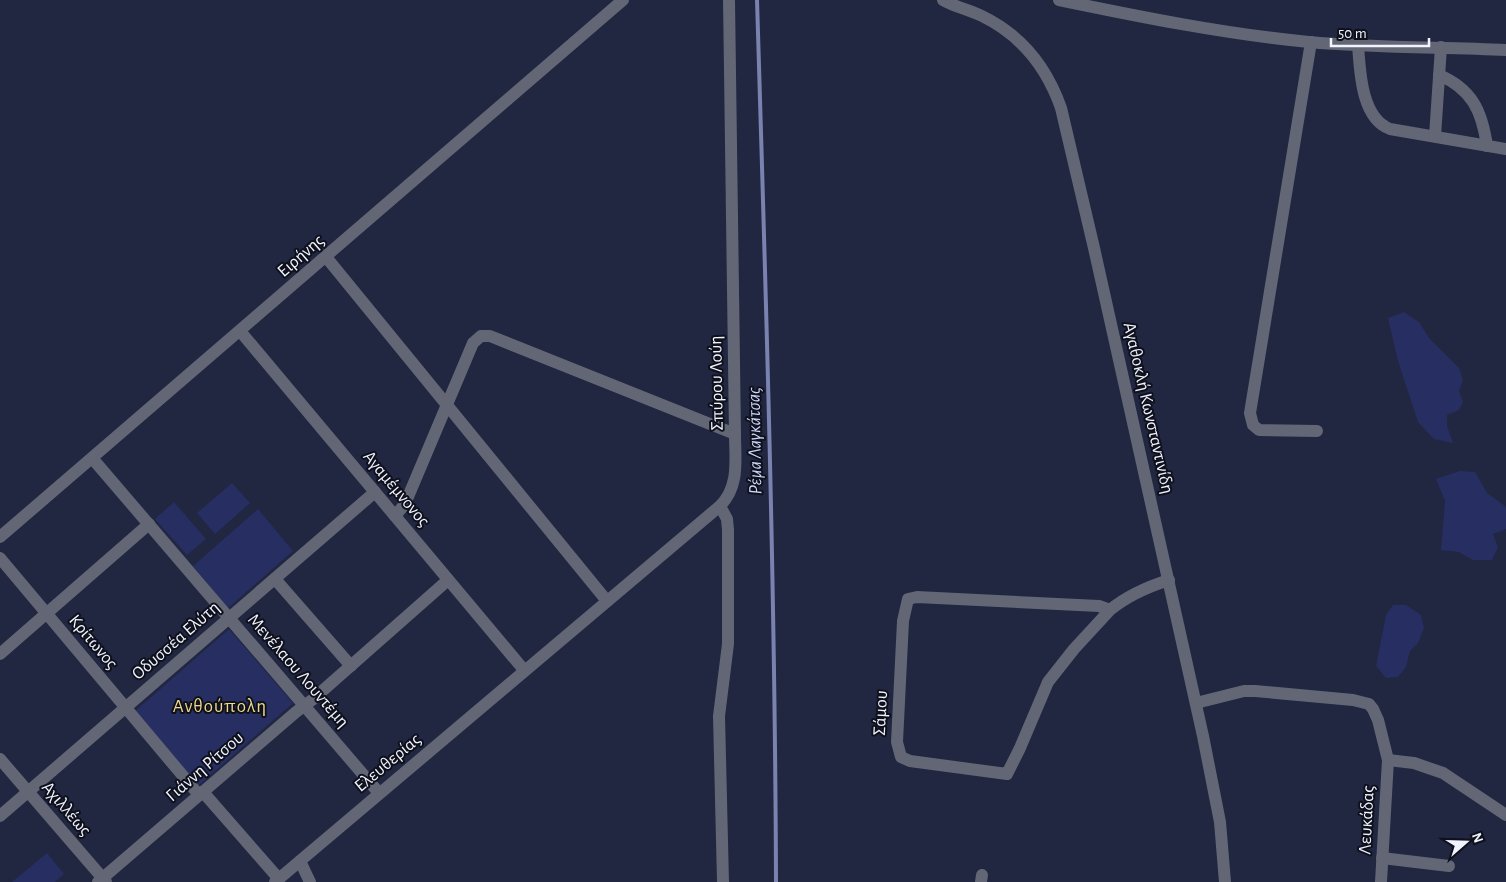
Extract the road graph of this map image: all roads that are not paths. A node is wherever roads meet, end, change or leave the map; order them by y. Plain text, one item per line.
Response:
1 (623, 0) edge
2 (729, 0) edge
3 (943, 0) edge
4 (1059, 0) edge
5 (1311, 42) junction
6 (1358, 45) junction
7 (1441, 47) junction
8 (1506, 50) edge
9 (1439, 75) junction
10 (1435, 136) junction
11 (1487, 146) junction
12 (1506, 149) edge
13 (326, 258) junction
14 (240, 331) junction
15 (447, 406) junction
16 (1317, 430) dead end
17 (735, 434) junction
18 (92, 458) junction
19 (375, 492) junction
20 (720, 506) junction
21 (395, 516) junction
22 (149, 524) junction
23 (0, 537) edge
24 (0, 558) edge
25 (274, 579) junction
26 (448, 580) junction
27 (1169, 580) junction
28 (607, 601) junction
29 (1110, 610) junction
30 (46, 614) junction
31 (229, 618) junction
32 (0, 654) edge
33 (351, 666) junction
34 (524, 670) junction
35 (1196, 703) junction
36 (304, 706) junction
37 (125, 708) junction
38 (0, 759) edge
39 (1388, 760) junction
40 (28, 792) junction
41 (379, 793) junction
42 (201, 794) junction
43 (1506, 814) edge
44 (0, 816) edge
45 (1382, 858) junction
46 (300, 861) junction
47 (1450, 866) dead end
48 (277, 880) edge
49 (102, 881) edge
50 (310, 882) edge
51 (723, 882) edge
52 (1224, 882) edge
53 (1381, 882) edge

1 - 13 street, Ειρήνης
2 - 17 street, Σπύρου Λούη
3 - 27 street, Αγαθοκλή Κωνσταντινίδη
4 - 5 street
5 - 6 street
5 - 16 street
6 - 7 street
6 - 10 street
7 - 8 street
7 - 9 street
9 - 10 street
9 - 11 street
10 - 11 street
11 - 12 street
13 - 14 street, Ειρήνης
13 - 15 street
14 - 18 street, Ειρήνης
14 - 19 street, Αγαμέμνονoς
15 - 17 street
15 - 21 street
15 - 28 street
17 - 20 street, Σπύρου Λούη
18 - 22 street, Μενέλαου Λουντέμη
18 - 23 street, Ειρήνης
19 - 21 street, Αγαμέμνονoς
19 - 25 street, Οδυσσέα Ελύτη
20 - 28 street, Σπύρου Λούη
20 - 51 street
21 - 26 street, Αγαμέμνονoς
22 - 30 street
22 - 31 street, Μενέλαου Λουντέμη
24 - 30 street, Κρίτωνος
25 - 31 street, Οδυσσέα Ελύτη
25 - 33 street
26 - 33 street, Γιάννη Ρίτσου
26 - 34 street, Αγαμέμνονoς
27 - 29 street, Σάμου
27 - 35 street, Αγαθοκλή Κωνσταντινίδη
28 - 34 street, Σπύρου Λούη
29 - 29 street, Σάμου
30 - 32 street
30 - 37 street, Κρίτωνος
31 - 36 street, Μενέλαου Λουντέμη
31 - 37 street, Οδυσσέα Ελύτη
33 - 36 street, Γιάννη Ρίτσου
34 - 41 street, Ελευθερίας
35 - 39 street, Λευκάδας
35 - 52 street, Αγαθοκλή Κωνσταντινίδη
36 - 41 street, Μενέλαου Λουντέμη
36 - 42 street, Γιάννη Ρίτσου
37 - 40 street, Οδυσσέα Ελύτη
37 - 42 street, Κρίτωνος
38 - 40 street, Αχιλλέως
39 - 43 street
39 - 45 street, Λευκάδας
40 - 44 street, Οδυσσέα Ελύτη
40 - 49 street, Αχιλλέως
41 - 46 street, Ελευθερίας
42 - 48 street, Κρίτωνος
42 - 49 street, Γιάννη Ρίτσου
45 - 47 street
45 - 53 street, Λευκάδας
46 - 48 street, Ελευθερίας
46 - 50 street

